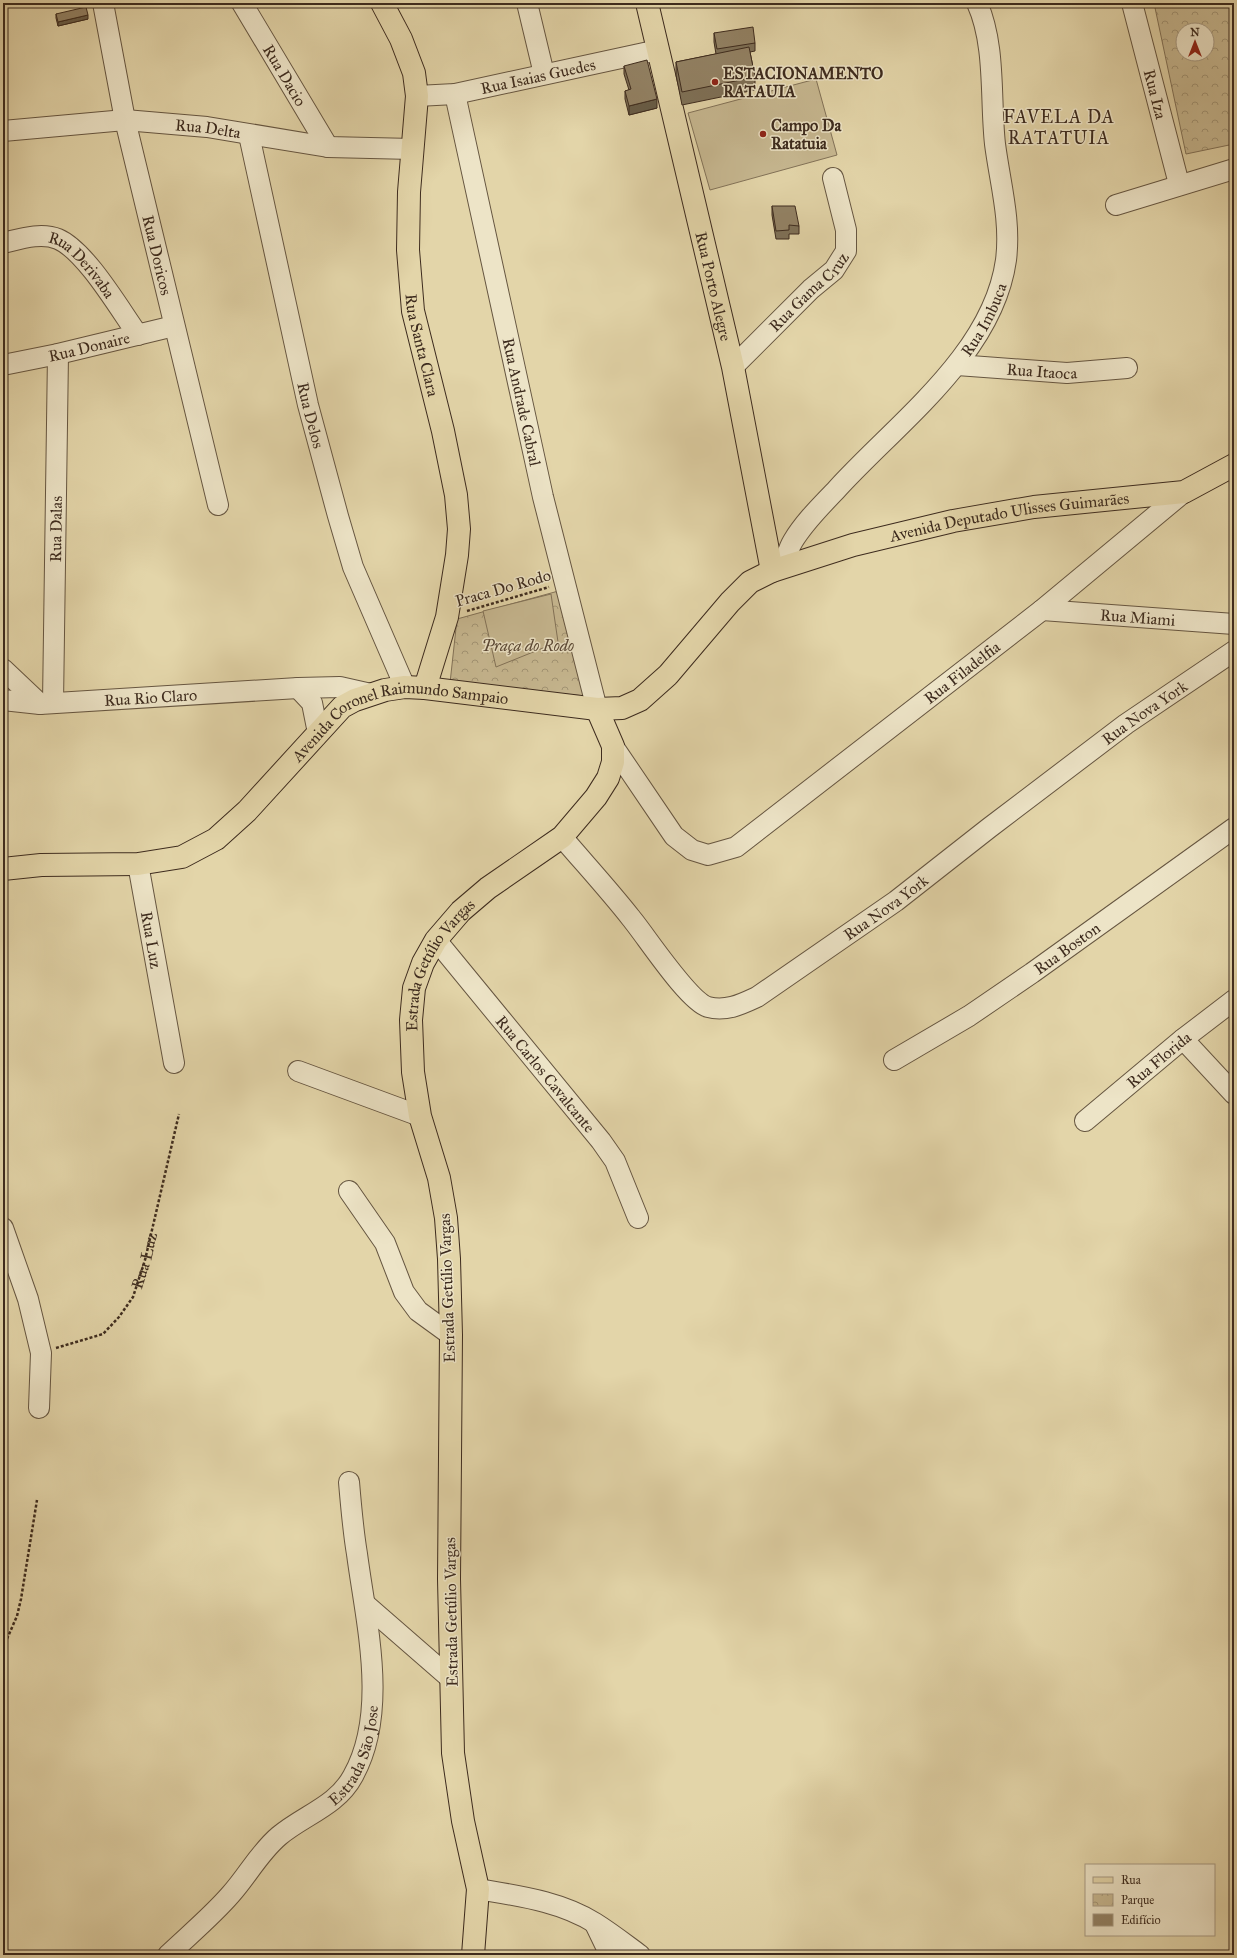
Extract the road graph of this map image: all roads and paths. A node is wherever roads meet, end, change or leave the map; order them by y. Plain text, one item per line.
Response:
1 (103, 3) edge
2 (242, 3) edge
3 (382, 3) edge
4 (527, 3) edge
5 (647, 3) edge
6 (978, 3) edge
7 (1132, 3) edge
8 (658, 50) junction
9 (544, 74) junction
10 (455, 94) junction
11 (417, 96) junction
12 (125, 120) junction
13 (3, 131) edge
14 (249, 134) junction
15 (328, 147) junction
16 (412, 149) junction
17 (1234, 168) edge
18 (833, 178) dead end
19 (1179, 184) junction
20 (1116, 205) dead end
21 (3, 243) edge
22 (174, 326) junction
23 (138, 335) junction
24 (58, 354) junction
25 (3, 365) edge
26 (957, 365) junction
27 (733, 367) junction
28 (1127, 368) dead end
29 (1234, 465) edge
30 (1184, 492) junction
31 (218, 505) dead end
32 (777, 570) junction
33 (565, 582) junction
34 (1042, 610) junction
35 (448, 617) junction
36 (1234, 624) edge
37 (1234, 651) edge
38 (3, 669) edge
39 (298, 688) junction
40 (415, 688) junction
41 (371, 694) junction
42 (3, 700) edge
43 (46, 703) junction
44 (597, 709) junction
45 (318, 733) junction
46 (614, 746) junction
47 (1234, 828) edge
48 (562, 837) junction
49 (138, 864) junction
50 (3, 869) edge
51 (436, 940) junction
52 (1234, 1000) edge
53 (1183, 1039) junction
54 (894, 1060) dead end
55 (174, 1063) dead end
56 (298, 1071) dead end
57 (1234, 1094) edge
58 (179, 1114) dead end
59 (420, 1116) junction
60 (1085, 1121) dead end
61 (349, 1190) dead end
62 (638, 1218) dead end
63 (3, 1228) edge
64 (451, 1335) junction
65 (41, 1352) junction
66 (40, 1408) dead end
67 (349, 1482) dead end
68 (37, 1500) dead end
69 (365, 1604) junction
70 (3, 1648) edge
71 (450, 1678) junction
72 (478, 1888) junction
73 (594, 1922) junction
74 (168, 1955) edge
75 (473, 1955) edge
76 (610, 1955) edge
77 (640, 1955) edge

1 - 12 street, Rua Doricos
2 - 15 street, Rua Dacio
3 - 11 main road, Rua Santa Clara
4 - 9 street
5 - 8 main road, Rua Porto Alegre
6 - 26 street, Rua Imbuca
7 - 19 street, Rua Iza
8 - 9 street, Rua Isaias Guedes
8 - 27 main road, Rua Porto Alegre
9 - 10 street, Rua Isaias Guedes
10 - 11 street, Rua Isaias Guedes
10 - 33 street, Rua Andrade Cabral
11 - 16 main road, Rua Santa Clara
12 - 13 street, Rua Delta
12 - 14 street, Rua Delta
12 - 22 street, Rua Doricos
14 - 15 street, Rua Delta
14 - 40 street, Rua Delos
15 - 16 street, Rua Delta
16 - 35 main road, Rua Santa Clara
17 - 19 street
18 - 27 street, Rua Gama Cruz
19 - 20 street
21 - 23 street, Rua Derivaba
22 - 23 street, Rua Donaire
22 - 31 street, Rua Doricos
23 - 24 street, Rua Donaire
24 - 25 street, Rua Donaire
24 - 43 street, Rua Dalas
26 - 28 street, Rua Itaoca
26 - 32 street, Rua Imbuca
27 - 32 main road, Rua Porto Alegre
29 - 30 main road, Avenida Deputado Ulisses Guimarães
30 - 32 main road, Avenida Deputado Ulisses Guimarães
30 - 34 street, Rua Filadelfia
32 - 44 main road, Avenida Coronel Raimundo Sampaio
33 - 35 path, Praca Do Rodo
33 - 44 street, Rua Andrade Cabral
34 - 36 street, Rua Miami
34 - 46 street, Rua Filadelfia
35 - 40 main road, Rua Santa Clara
37 - 48 street, Rua Nova York
38 - 43 street
39 - 41 street, Rua Rio Claro
39 - 43 street, Rua Rio Claro
39 - 45 street
40 - 41 main road, Avenida Coronel Raimundo Sampaio
40 - 44 main road, Avenida Coronel Raimundo Sampaio
41 - 45 main road, Avenida Coronel Raimundo Sampaio
42 - 43 street, Rua Rio Claro
44 - 46 main road
45 - 49 main road, Avenida Coronel Raimundo Sampaio
46 - 48 main road, Estrada Getúlio Vargas
47 - 54 street, Rua Boston
48 - 51 main road, Estrada Getúlio Vargas
49 - 50 main road, Avenida Coronel Raimundo Sampaio
49 - 55 street, Rua Luz
51 - 59 main road, Estrada Getúlio Vargas
51 - 62 street, Rua Carlos Cavalcante
52 - 53 street, Rua Florida
53 - 57 street
53 - 60 street, Rua Florida
56 - 59 street
58 - 65 path, Rua Luz
59 - 64 main road, Estrada Getúlio Vargas
61 - 64 street
63 - 65 street
64 - 71 main road, Estrada Getúlio Vargas
65 - 66 street
67 - 69 street, Estrada Sāo Jose
68 - 70 path
69 - 71 street
69 - 74 street, Estrada Sāo Jose
71 - 72 main road, Estrada Getúlio Vargas
72 - 73 street
72 - 75 main road, Estrada Getúlio Vargas
73 - 76 street
73 - 77 street

